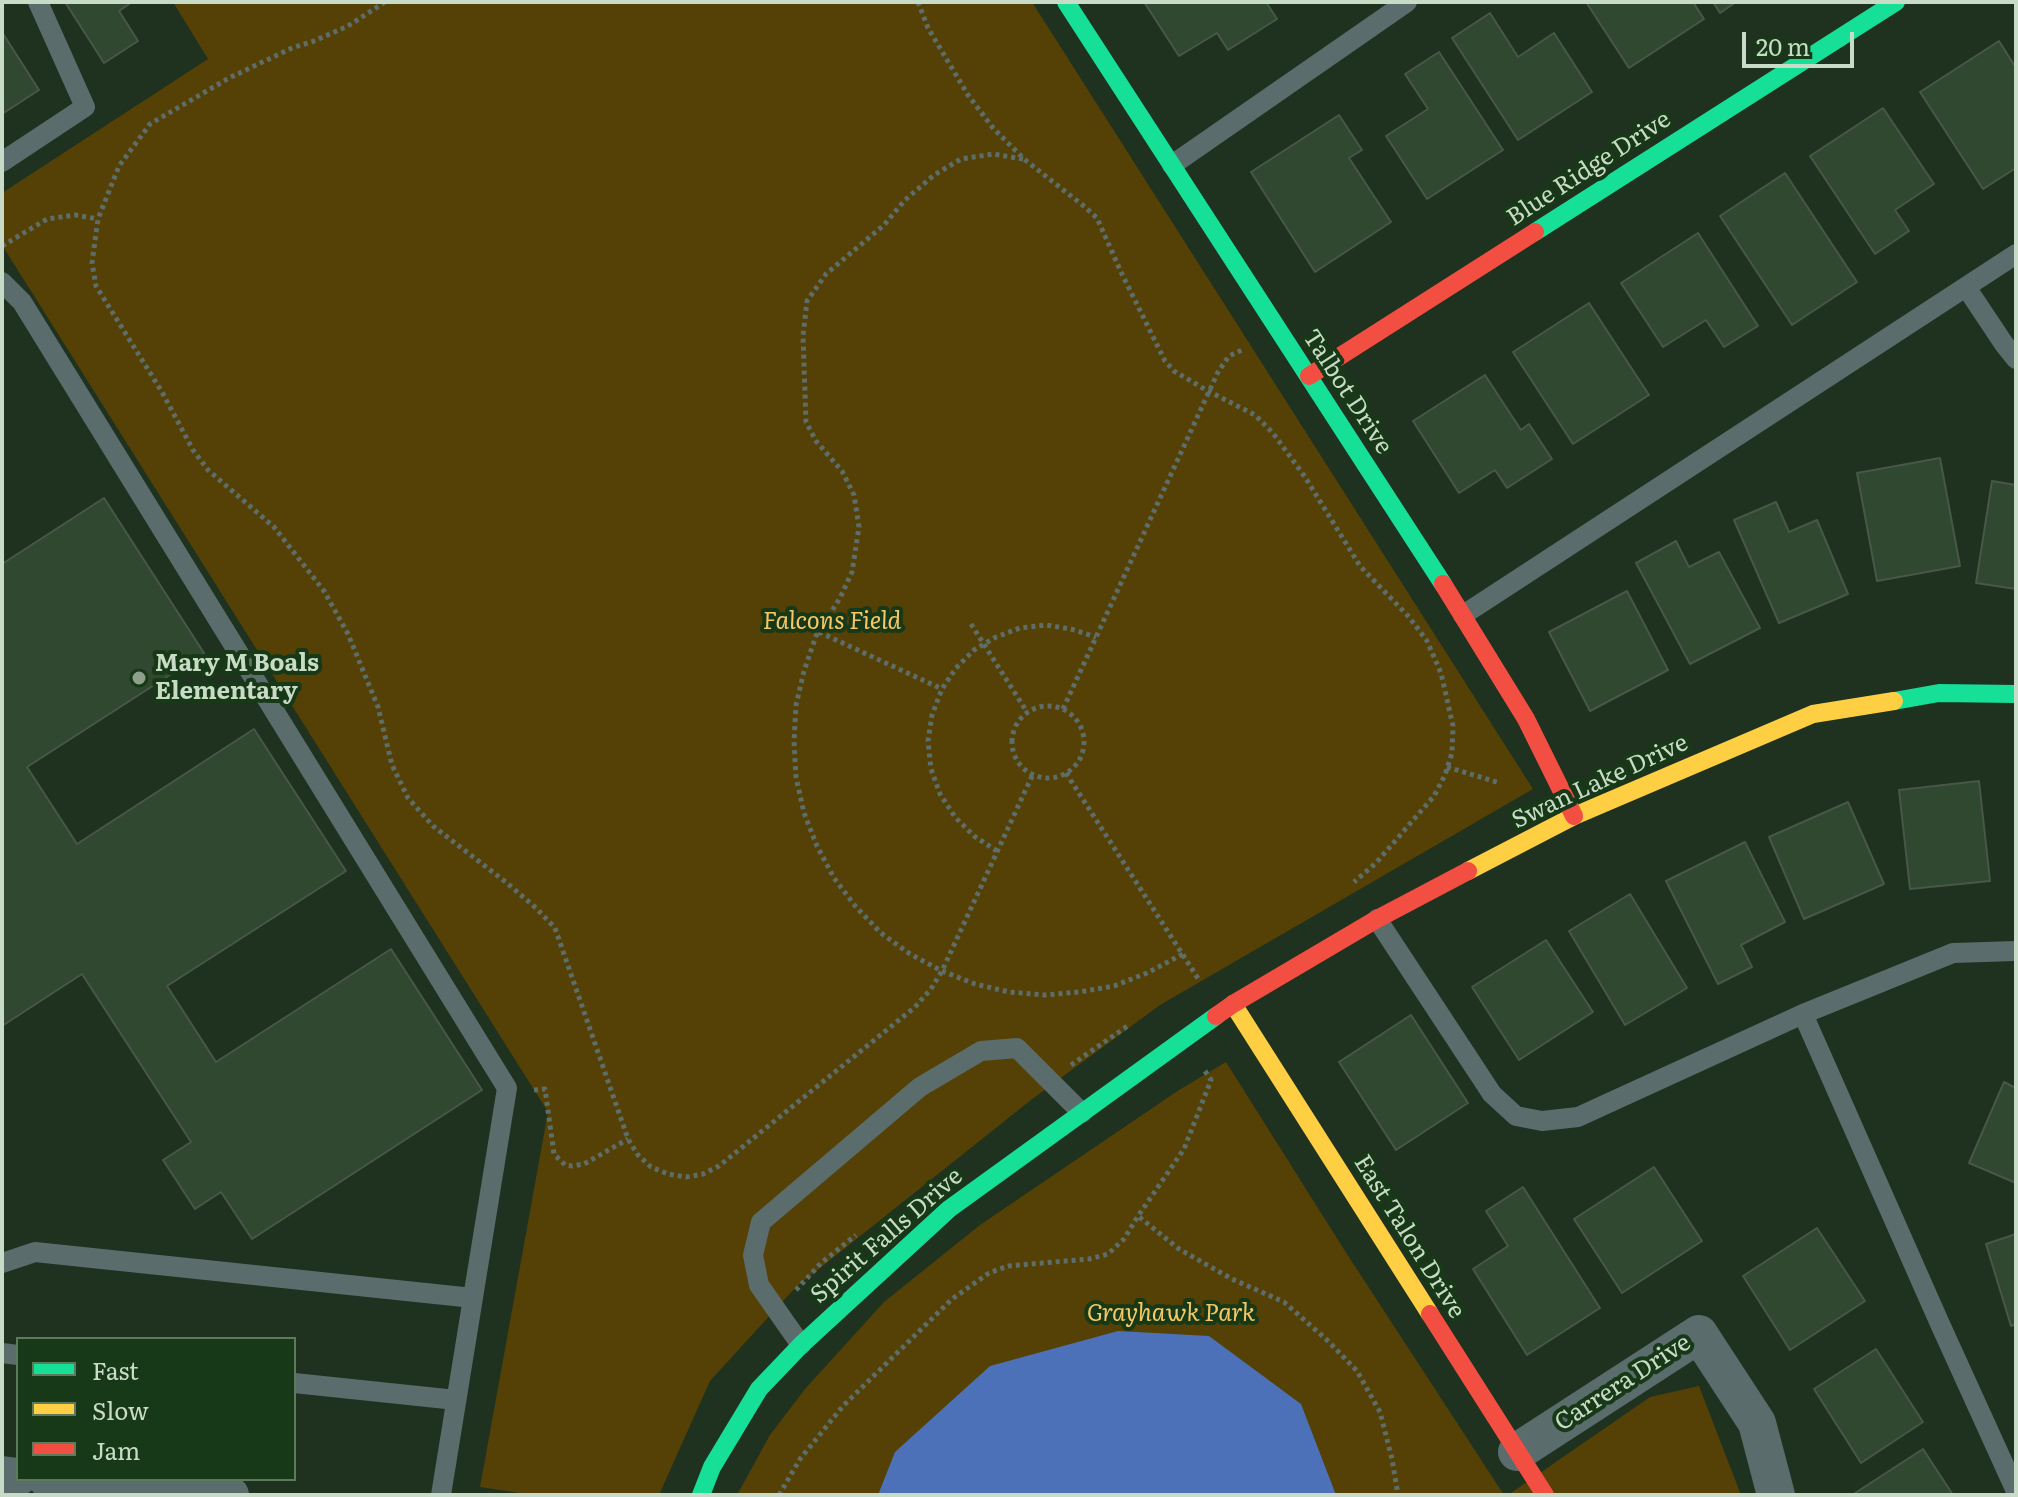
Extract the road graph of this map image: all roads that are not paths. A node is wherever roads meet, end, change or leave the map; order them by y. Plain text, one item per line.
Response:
1 (38, 2) edge
2 (1066, 2) edge
3 (1407, 2) edge
4 (1896, 2) edge
5 (2, 162) edge
6 (1172, 165) junction
7 (2016, 254) edge
8 (2, 282) edge
9 (1966, 287) junction
10 (2016, 359) edge
11 (1309, 376) junction
12 (1463, 615) junction
13 (2016, 694) edge
14 (1574, 816) junction
15 (1377, 919) junction
16 (2016, 951) edge
17 (1233, 1004) junction
18 (1803, 1014) junction
19 (1082, 1113) junction
20 (2, 1263) edge
21 (473, 1298) junction
22 (801, 1345) junction
23 (296, 1383) edge
24 (456, 1400) junction
25 (1517, 1452) junction
26 (70, 1481) edge
27 (2016, 1491) edge
28 (230, 1495) edge
29 (441, 1495) edge
30 (701, 1495) edge
31 (1545, 1495) edge
32 (1776, 1495) edge

1 - 5 lane
2 - 6 street, Talbot Drive
3 - 6 lane
4 - 11 street, Blue Ridge Drive
6 - 11 street, Talbot Drive
7 - 9 lane
8 - 21 lane
9 - 10 lane
9 - 12 lane
11 - 12 street, Talbot Drive
12 - 14 street, Talbot Drive
13 - 14 street, Swan Lake Drive
14 - 15 street, Swan Lake Drive
15 - 17 street, Swan Lake Drive
15 - 18 lane
16 - 18 lane
17 - 19 street, Spirit Falls Drive
17 - 25 street, East Talon Drive
18 - 27 lane
19 - 22 street, Spirit Falls Drive
19 - 22 lane
20 - 21 lane
21 - 24 lane
22 - 30 street, Spirit Falls Drive
23 - 24 lane
24 - 29 lane
25 - 31 street, East Talon Drive
25 - 32 street, Carrera Drive
26 - 28 street

